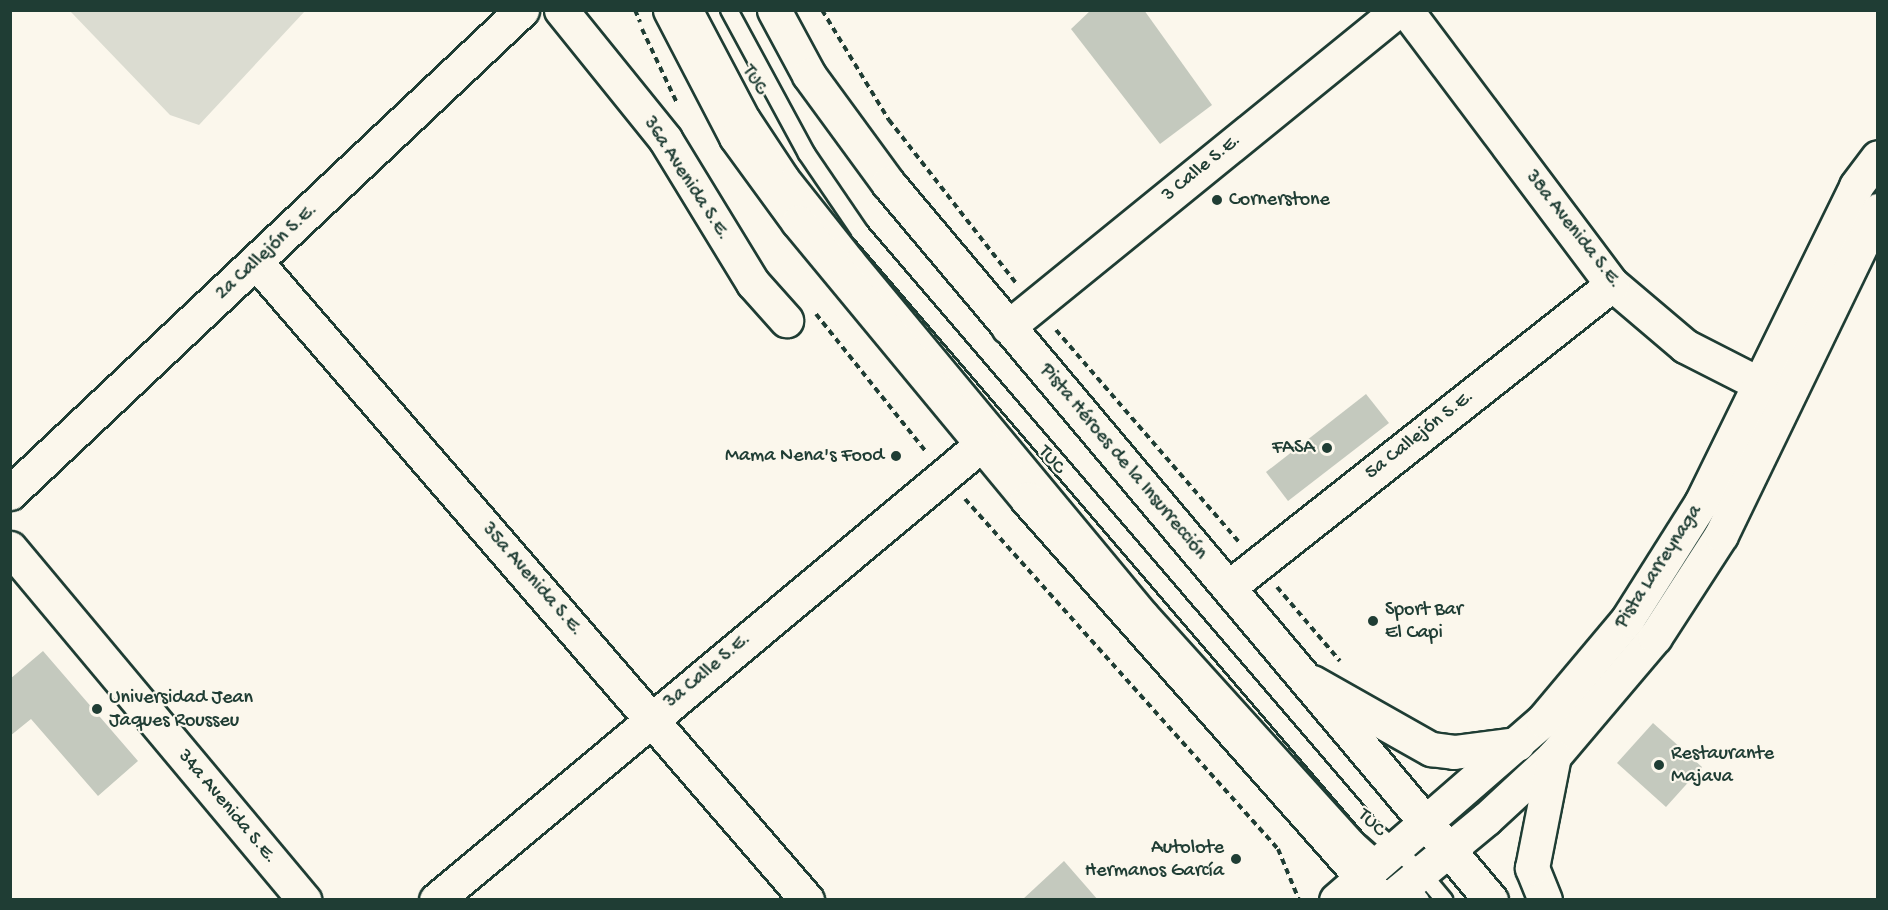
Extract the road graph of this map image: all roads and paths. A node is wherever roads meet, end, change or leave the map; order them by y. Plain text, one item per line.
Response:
1 (522, 10) edge
2 (561, 10) edge
3 (670, 10) edge
4 (695, 10) edge
5 (729, 10) edge
6 (774, 10) edge
7 (822, 10) edge
8 (1398, 10) edge
9 (1406, 10) edge
10 (1878, 157) edge
11 (1878, 210) edge
12 (256, 262) junction
13 (1612, 284) junction
14 (1033, 304) junction
15 (786, 320) dead end
16 (1008, 327) junction
17 (1773, 391) junction
18 (982, 444) junction
19 (10, 493) edge
20 (10, 548) edge
21 (1257, 563) junction
22 (1229, 587) junction
23 (1345, 667) dead end
24 (1312, 682) junction
25 (651, 719) junction
26 (1517, 744) junction
27 (1554, 756) junction
28 (1428, 820) junction
29 (1450, 846) junction
30 (1394, 880) edge
31 (304, 900) edge
32 (436, 900) edge
33 (807, 900) edge
34 (1336, 900) edge
35 (1444, 900) edge
36 (1491, 900) edge
37 (1545, 900) edge

1 - 12 street, 2a Callejón S.E.
2 - 15 street, 36a Avenida S.E.
3 - 18 street
4 - 30 lane, TUC
5 - 30 lane, TUC
6 - 16 street, Pista Héroes de la Insurrección
7 - 14 path
8 - 14 street, 3 Calle S.E.
9 - 13 street, 38a Avenida S.E.
10 - 17 street, Pista Larreynaga
11 - 17 street, Pista Larreynaga
12 - 19 street, 2a Callejón S.E.
12 - 25 street, 35a Avenida S.E.
13 - 17 street, 38a Avenida S.E.
13 - 21 street, 5a Callejón S.E.
14 - 16 street, 3 Calle S.E.
14 - 21 path
16 - 22 street, Pista Héroes de la Insurrección
17 - 26 street, Pista Larreynaga
17 - 27 street, Pista Larreynaga
18 - 25 street, 3a Calle S.E.
18 - 30 street
20 - 31 street, 34a Avenida S.E.
21 - 22 street, 5a Callejón S.E.
21 - 23 path
22 - 24 street, Pista Héroes de la Insurrección
24 - 26 street
24 - 28 street, Pista Héroes de la Insurrección
25 - 32 street, 3a Calle S.E.
25 - 33 street, 35a Avenida S.E.
26 - 28 street, Pista Larreynaga
27 - 29 street, Pista Larreynaga
27 - 37 street
28 - 29 street, Pista Héroes de la Insurrección
28 - 30 street, Pista Larreynaga
29 - 30 street, Pista Larreynaga
29 - 36 street, Pista Héroes de la Insurrección
30 - 34 street, Pista Larreynaga
30 - 35 lane, TUC

